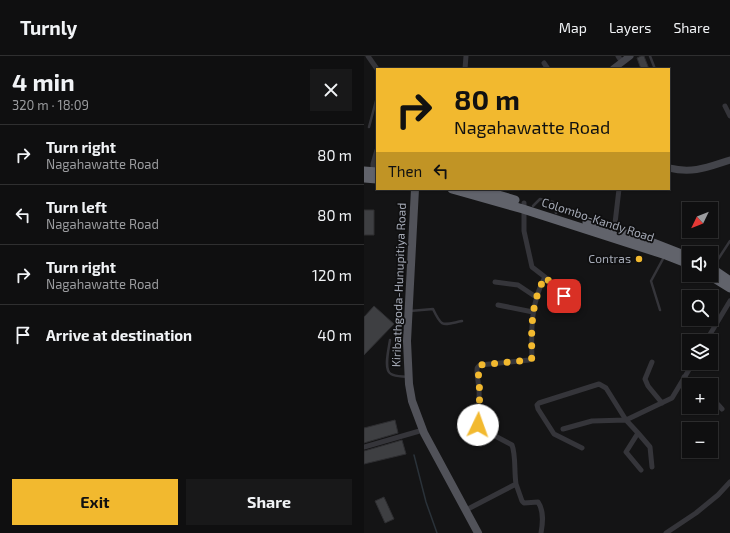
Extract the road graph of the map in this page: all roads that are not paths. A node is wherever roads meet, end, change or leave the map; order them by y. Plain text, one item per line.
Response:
1 (368, 56) edge
2 (466, 56) edge
3 (630, 56) edge
4 (650, 56) edge
5 (620, 59) edge
6 (544, 63) dead end
7 (376, 68) edge
8 (465, 68) edge
9 (547, 68) edge
10 (614, 68) edge
11 (655, 68) edge
12 (376, 101) edge
13 (725, 106) dead end
14 (730, 116) edge
15 (369, 127) dead end
16 (376, 154) edge
17 (730, 160) edge
18 (670, 168) edge
19 (373, 173) edge
20 (364, 178) edge
21 (415, 190) edge
22 (456, 190) edge
23 (481, 190) edge
24 (619, 190) edge
25 (524, 206) junction
26 (614, 234) junction
27 (730, 241) edge
28 (666, 254) junction
29 (682, 255) edge
30 (718, 260) edge
31 (682, 261) edge
32 (718, 275) edge
33 (545, 277) junction
34 (718, 277) edge
35 (730, 281) edge
36 (495, 282) dead end
37 (730, 288) edge
38 (564, 296) dead end
39 (536, 297) junction
40 (730, 301) edge
41 (498, 305) dead end
42 (660, 310) dead end
43 (408, 311) junction
44 (533, 312) junction
45 (462, 321) dead end
46 (710, 334) edge
47 (390, 340) dead end
48 (652, 362) dead end
49 (689, 370) edge
50 (408, 377) junction
51 (684, 378) edge
52 (682, 381) edge
53 (662, 403) junction
54 (718, 404) edge
55 (722, 408) dead end
56 (626, 420) junction
57 (563, 429) dead end
58 (423, 430) junction
59 (638, 433) junction
60 (364, 447) edge
61 (582, 448) dead end
62 (652, 467) dead end
63 (641, 470) dead end
64 (730, 482) edge
65 (516, 484) junction
66 (466, 510) junction
67 (672, 528) junction
68 (478, 533) edge
69 (541, 533) edge
70 (666, 533) edge
71 (676, 533) edge

1 - 7 street
2 - 8 street
3 - 5 street
4 - 11 lane
5 - 10 street
6 - 9 street
12 - 15 lane
13 - 14 street
16 - 19 street
17 - 18 street
19 - 20 highway
21 - 43 main road, Kiribathgoda-Hunupitiya Road
22 - 25 highway, Colombo-Kandy Road
23 - 25 highway, Colombo-Kandy Road
24 - 26 street
25 - 26 highway, Colombo-Kandy Road
25 - 26 highway, Colombo-Kandy Road
25 - 33 street
26 - 28 highway, Colombo-Kandy Road
26 - 29 highway, Colombo-Kandy Road
27 - 30 lane
28 - 31 highway, Colombo-Kandy Road
28 - 42 lane
32 - 35 highway
33 - 38 street
33 - 39 street
34 - 37 highway
36 - 39 street
39 - 44 street
40 - 46 street
41 - 44 street
43 - 45 lane
43 - 50 main road, Kiribathgoda-Hunupitiya Road
44 - 65 street
47 - 50 lane
48 - 53 street
49 - 51 street
50 - 58 main road, Kiribathgoda-Hunupitiya Road
52 - 53 street
53 - 56 street
54 - 55 street
56 - 57 street
56 - 59 street
56 - 61 street
58 - 60 street
58 - 66 main road, Kiribathgoda-Hunupitiya Road
59 - 62 street
59 - 63 street
64 - 67 street
65 - 66 street
65 - 69 street
66 - 68 main road, Kiribathgoda-Hunupitiya Road
67 - 70 street
67 - 71 street

